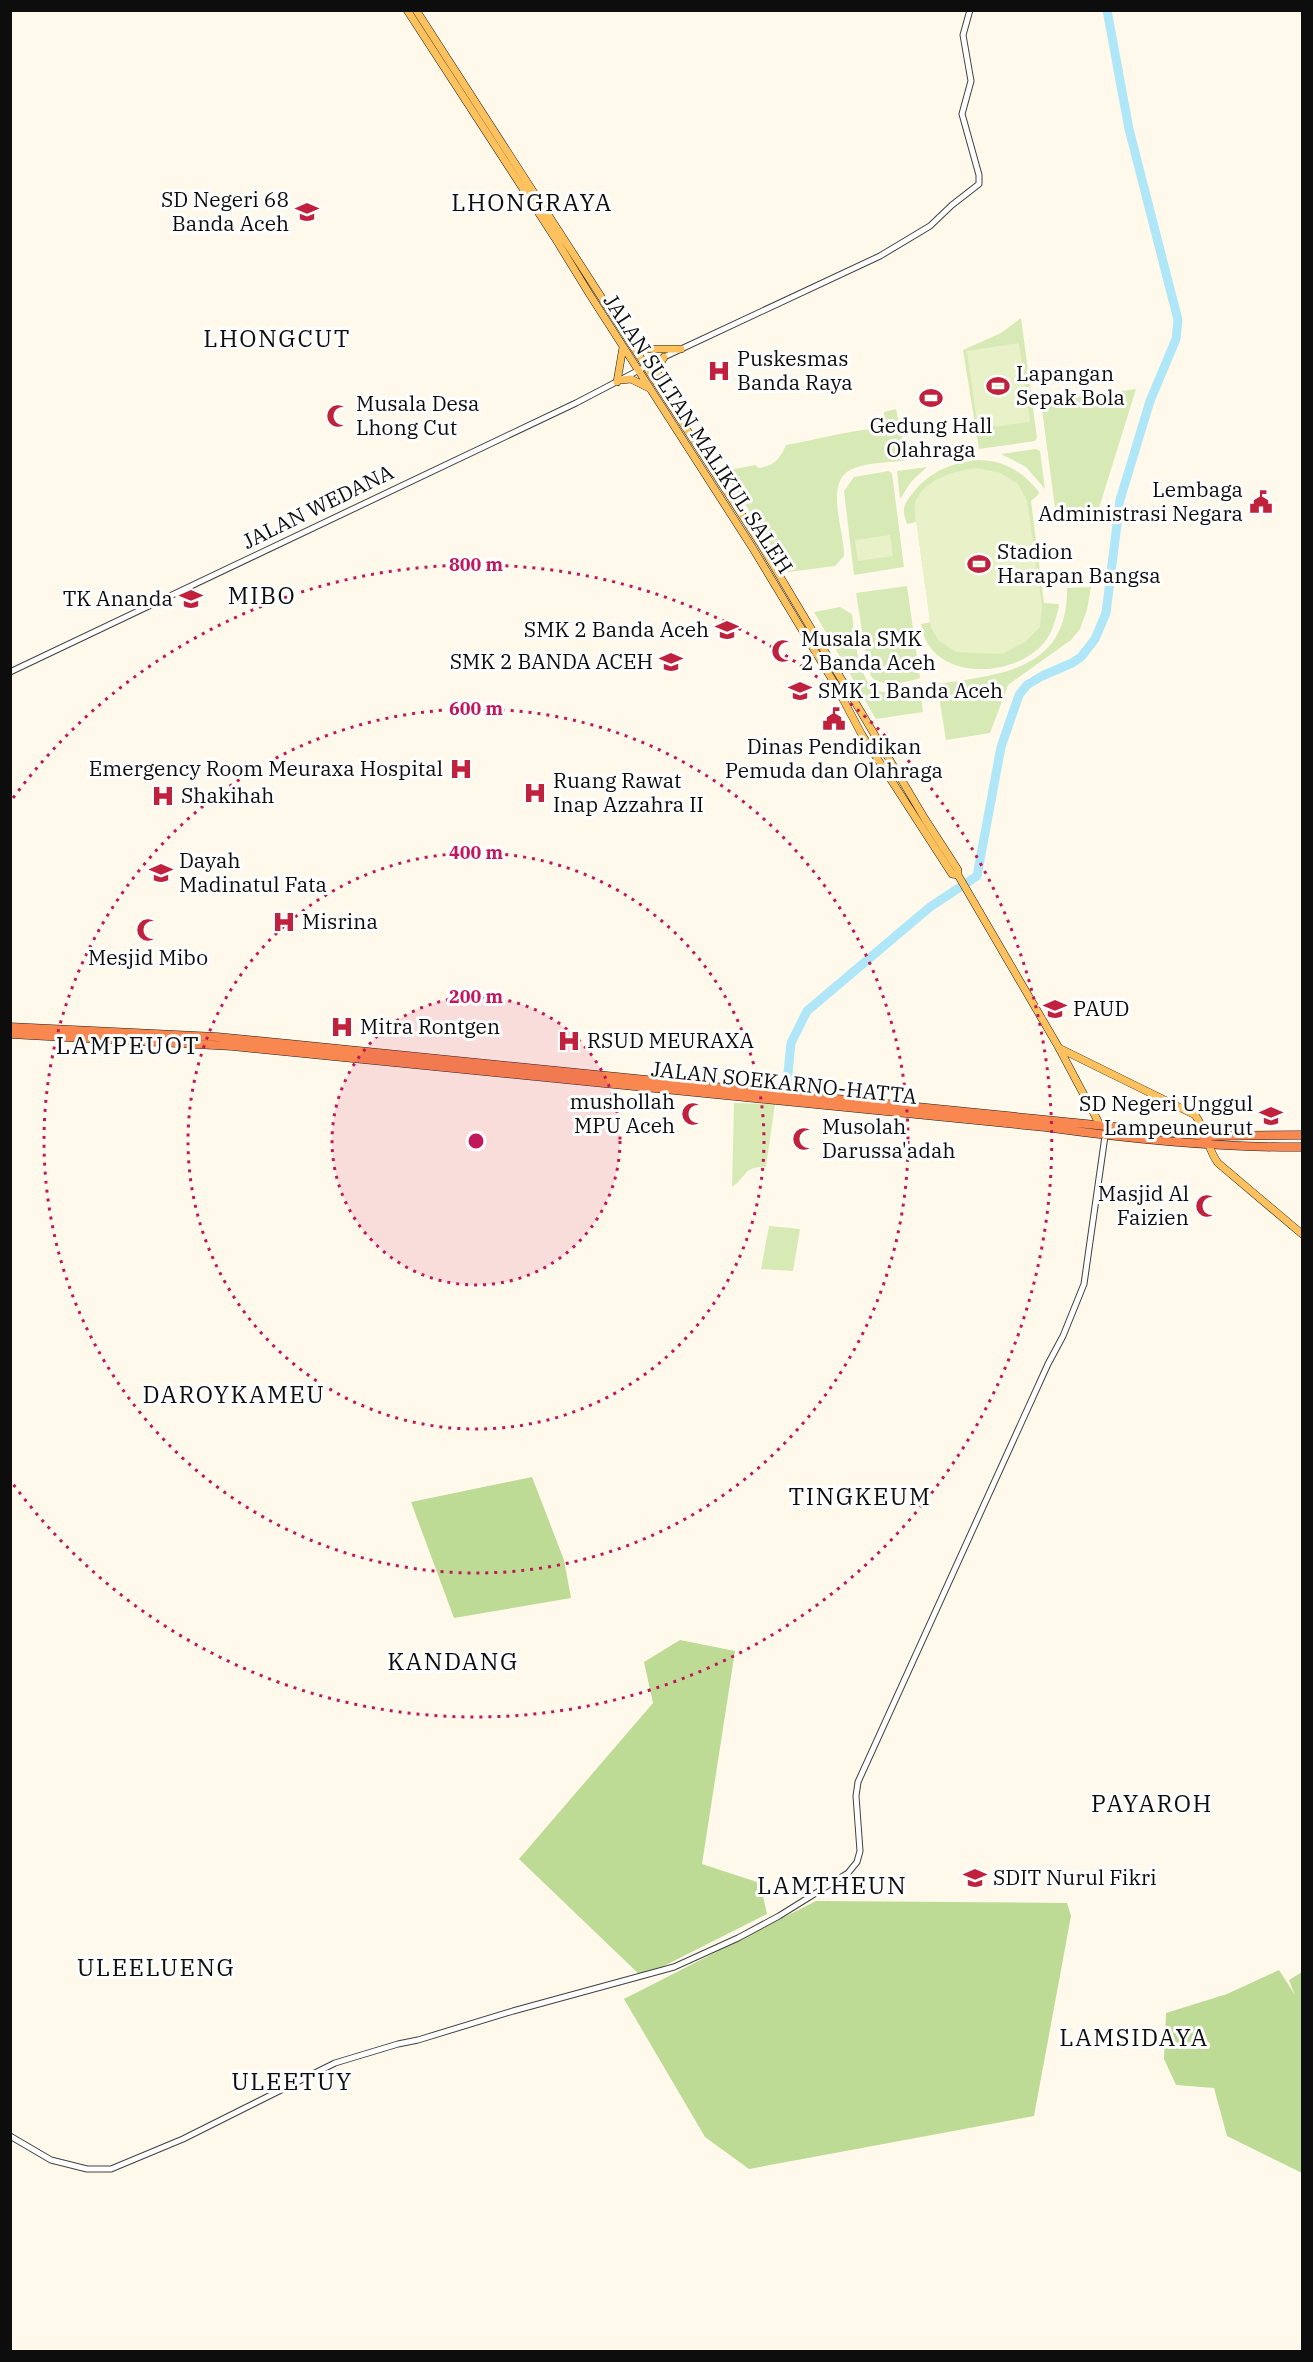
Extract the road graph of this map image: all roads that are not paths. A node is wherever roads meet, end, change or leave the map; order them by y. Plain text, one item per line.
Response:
1 (407, 10) edge
2 (416, 10) edge
3 (970, 10) edge
4 (630, 340) junction
5 (623, 346) junction
6 (681, 349) junction
7 (664, 357) junction
8 (647, 366) junction
9 (639, 370) junction
10 (619, 381) junction
11 (657, 382) junction
12 (651, 390) junction
13 (712, 478) junction
14 (760, 543) junction
15 (752, 547) junction
16 (10, 672) edge
17 (843, 681) junction
18 (836, 686) junction
19 (891, 761) junction
20 (883, 767) junction
21 (959, 877) junction
22 (10, 1027) edge
23 (10, 1034) edge
24 (289, 1048) junction
25 (1059, 1048) junction
26 (1028, 1122) junction
27 (1100, 1125) junction
28 (1302, 1135) edge
29 (1105, 1136) junction
30 (1206, 1136) junction
31 (1209, 1146) junction
32 (1302, 1147) edge
33 (1302, 1234) edge
34 (10, 2136) edge

1 - 5 main road, JALAN SULTAN MALIKUL SALEH
2 - 4 main road, JALAN SULTAN MALIKUL SALEH
3 - 6 street, JALAN WEDANA
4 - 6 main road
4 - 8 main road, JALAN SULTAN MALIKUL SALEH
5 - 9 main road, JALAN SULTAN MALIKUL SALEH
5 - 10 main road
6 - 7 street, JALAN WEDANA
7 - 8 street, JALAN WEDANA
7 - 11 main road
8 - 9 street, JALAN WEDANA
8 - 11 main road, JALAN SULTAN MALIKUL SALEH
9 - 10 street, JALAN WEDANA
9 - 12 main road, JALAN SULTAN MALIKUL SALEH
10 - 12 main road
10 - 16 street, JALAN WEDANA
11 - 13 main road, JALAN SULTAN MALIKUL SALEH
12 - 13 main road, JALAN SULTAN MALIKUL SALEH
13 - 14 main road, JALAN SULTAN MALIKUL SALEH
13 - 15 main road, JALAN SULTAN MALIKUL SALEH
14 - 15 main road
14 - 17 main road, JALAN SULTAN MALIKUL SALEH
15 - 18 main road, JALAN SULTAN MALIKUL SALEH
17 - 18 main road
17 - 19 main road, JALAN SULTAN MALIKUL SALEH
18 - 20 main road, JALAN SULTAN MALIKUL SALEH
19 - 20 main road
19 - 21 main road, JALAN SULTAN MALIKUL SALEH
20 - 21 main road, JALAN SULTAN MALIKUL SALEH
21 - 25 main road, JALAN SULTAN MALIKUL SALEH
22 - 24 highway, JALAN SOEKARNO-HATTA
23 - 24 highway, JALAN SOEKARNO-HATTA
24 - 26 highway, JALAN SOEKARNO-HATTA
25 - 27 main road, JALAN SULTAN MALIKUL SALEH
25 - 30 main road
26 - 27 highway, JALAN SOEKARNO-HATTA
26 - 29 highway, JALAN SOEKARNO-HATTA
27 - 30 highway, JALAN SOEKARNO-HATTA
28 - 30 highway, JALAN SOEKARNO-HATTA
29 - 31 highway, JALAN SOEKARNO-HATTA
29 - 34 street
30 - 31 main road
31 - 32 highway, JALAN SOEKARNO-HATTA
31 - 33 main road

